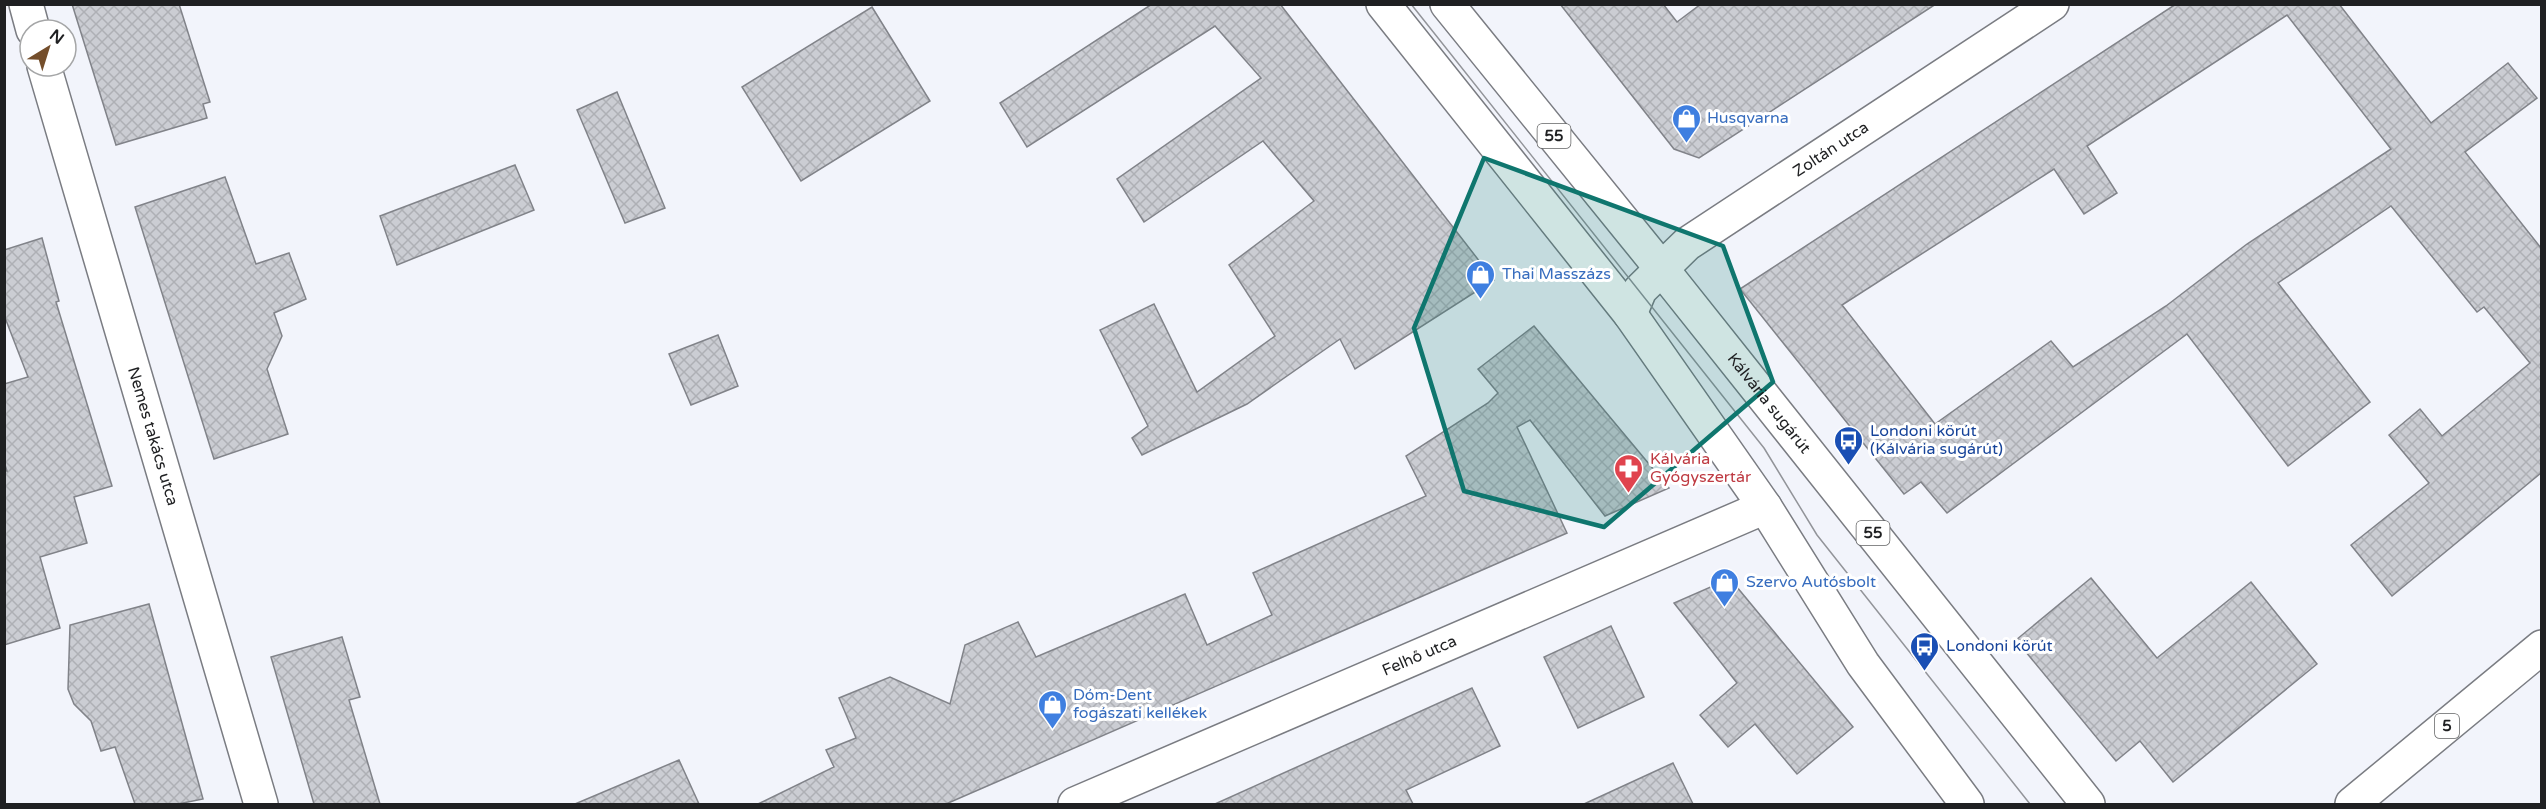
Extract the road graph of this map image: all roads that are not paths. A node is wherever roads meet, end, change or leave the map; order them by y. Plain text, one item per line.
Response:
1 (1383, 4) edge
2 (1447, 4) edge
3 (2052, 4) edge
4 (48, 78) edge
5 (1661, 268) junction
6 (1630, 314) junction
7 (1765, 507) junction
8 (2541, 647) edge
9 (2088, 803) edge
10 (261, 804) edge
11 (1075, 804) edge
12 (1967, 804) edge
13 (2352, 804) edge

1 - 6 main road
2 - 5 main road, Kálvária sugárút / 55
3 - 5 main road, Zoltán utca
4 - 10 main road, Nemes takács utca
5 - 6 main road, Zoltán utca
5 - 9 main road, Kálvária sugárút / 55
6 - 7 main road
7 - 11 main road, Felhő utca
7 - 12 main road
8 - 13 main road, 5

